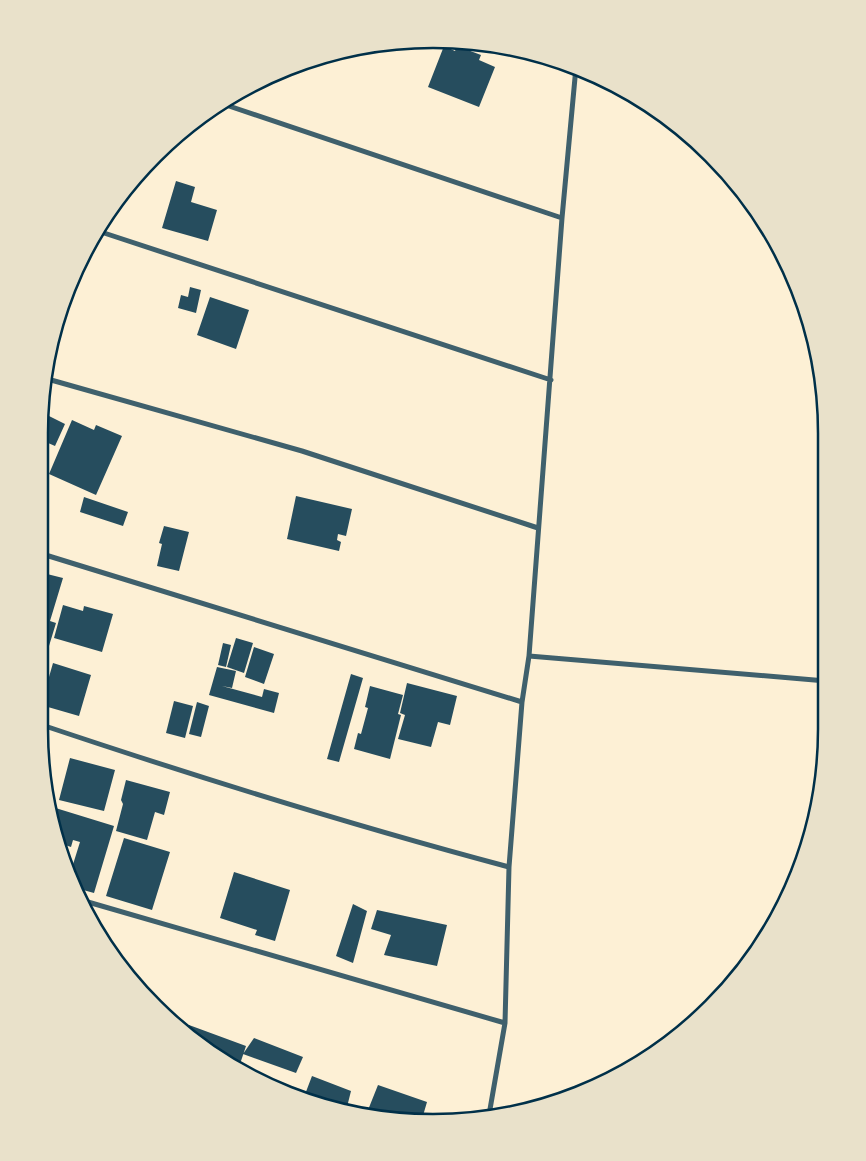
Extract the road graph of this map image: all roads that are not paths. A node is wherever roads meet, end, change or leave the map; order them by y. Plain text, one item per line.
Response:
1 (575, 75) edge
2 (229, 106) edge
3 (562, 218) junction
4 (103, 233) edge
5 (51, 380) edge
6 (551, 380) junction
7 (538, 528) junction
8 (48, 556) edge
9 (529, 656) junction
10 (818, 680) edge
11 (522, 702) junction
12 (48, 727) edge
13 (509, 867) junction
14 (89, 902) edge
15 (505, 1023) junction
16 (490, 1109) edge

1 - 3 street
2 - 3 street
3 - 6 street
4 - 6 street
5 - 7 street
6 - 7 street
7 - 9 street
8 - 11 street
9 - 10 street
9 - 11 street
11 - 13 street
12 - 13 street
13 - 15 street
14 - 15 street
15 - 16 street

